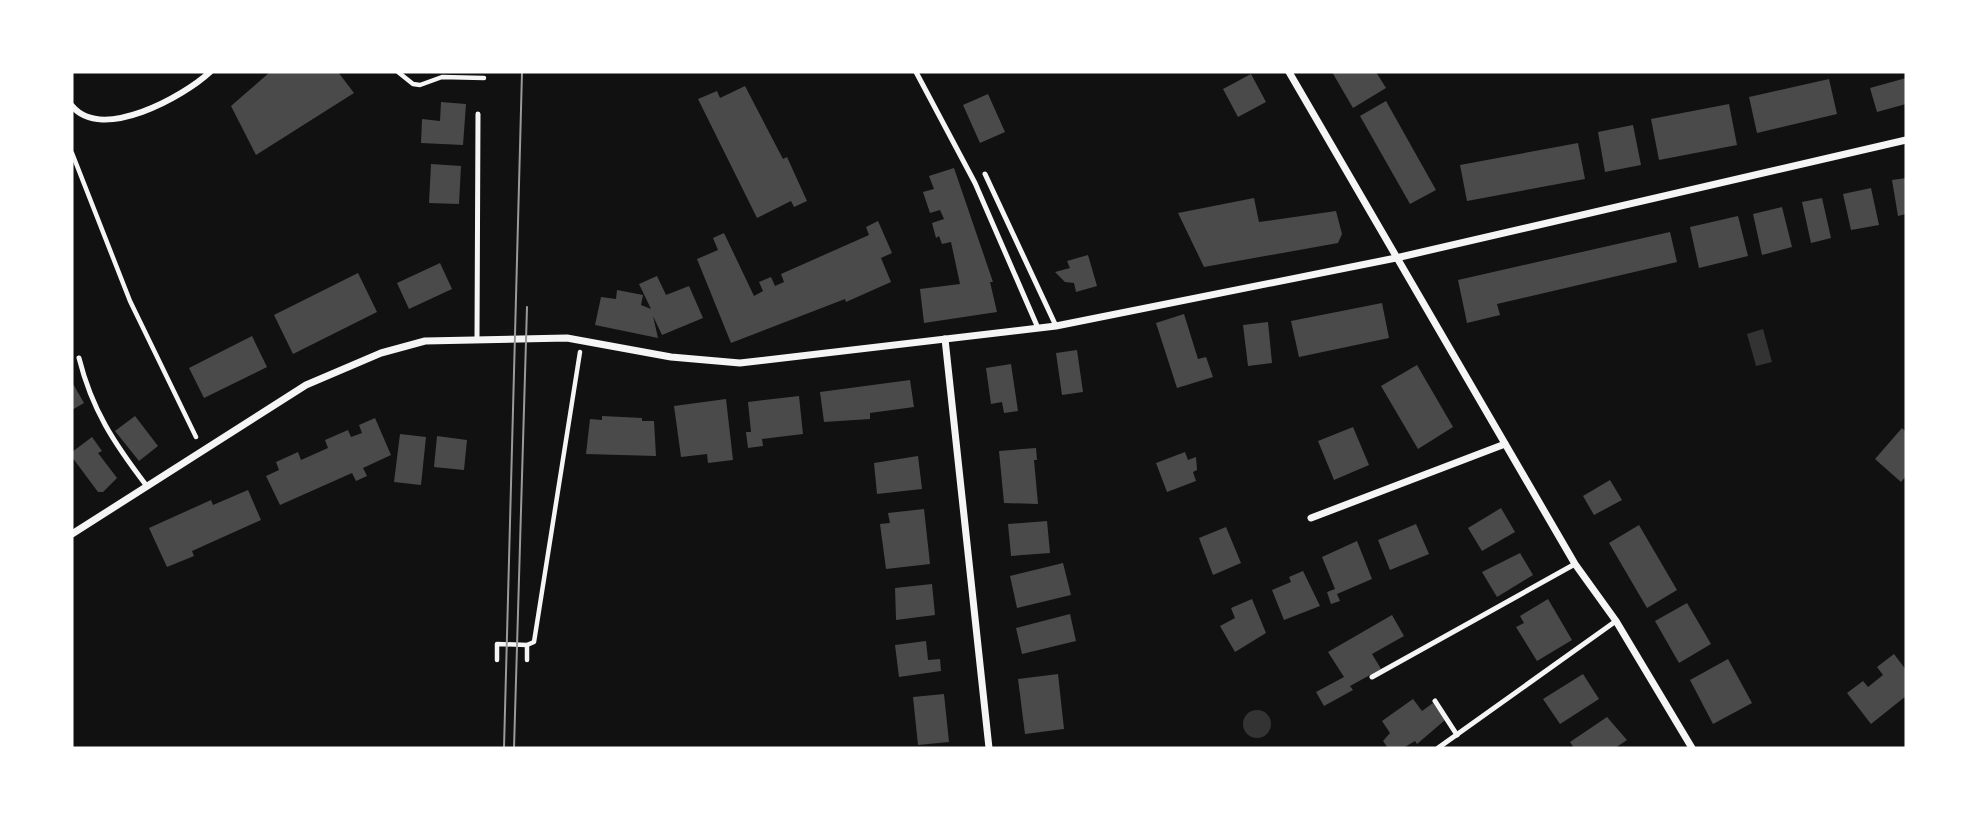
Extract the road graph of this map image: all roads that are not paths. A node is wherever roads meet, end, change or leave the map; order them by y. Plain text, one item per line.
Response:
1 (210, 72) edge
2 (916, 72) edge
3 (1289, 72) edge
4 (72, 106) edge
5 (478, 114) dead end
6 (1906, 140) edge
7 (985, 174) dead end
8 (1396, 258) junction
9 (1056, 326) junction
10 (1038, 328) junction
11 (477, 338) junction
12 (945, 339) junction
13 (79, 358) dead end
14 (1505, 444) junction
15 (146, 485) junction
16 (1311, 518) dead end
17 (72, 534) edge
18 (1575, 564) junction
19 (1616, 621) junction
20 (1372, 677) dead end
21 (1435, 701) dead end
22 (1457, 735) junction
23 (989, 748) edge
24 (1438, 748) edge
25 (1692, 748) edge

1 - 4 street
2 - 10 lane
3 - 8 street
5 - 11 lane
6 - 8 street
7 - 9 lane
8 - 9 street
8 - 14 street
9 - 10 street
10 - 12 street
11 - 12 street
11 - 15 street
12 - 23 street
13 - 15 lane
14 - 16 street
14 - 18 street
15 - 17 street
18 - 19 street
18 - 20 lane
19 - 22 lane
19 - 25 street
21 - 22 lane
22 - 24 lane

